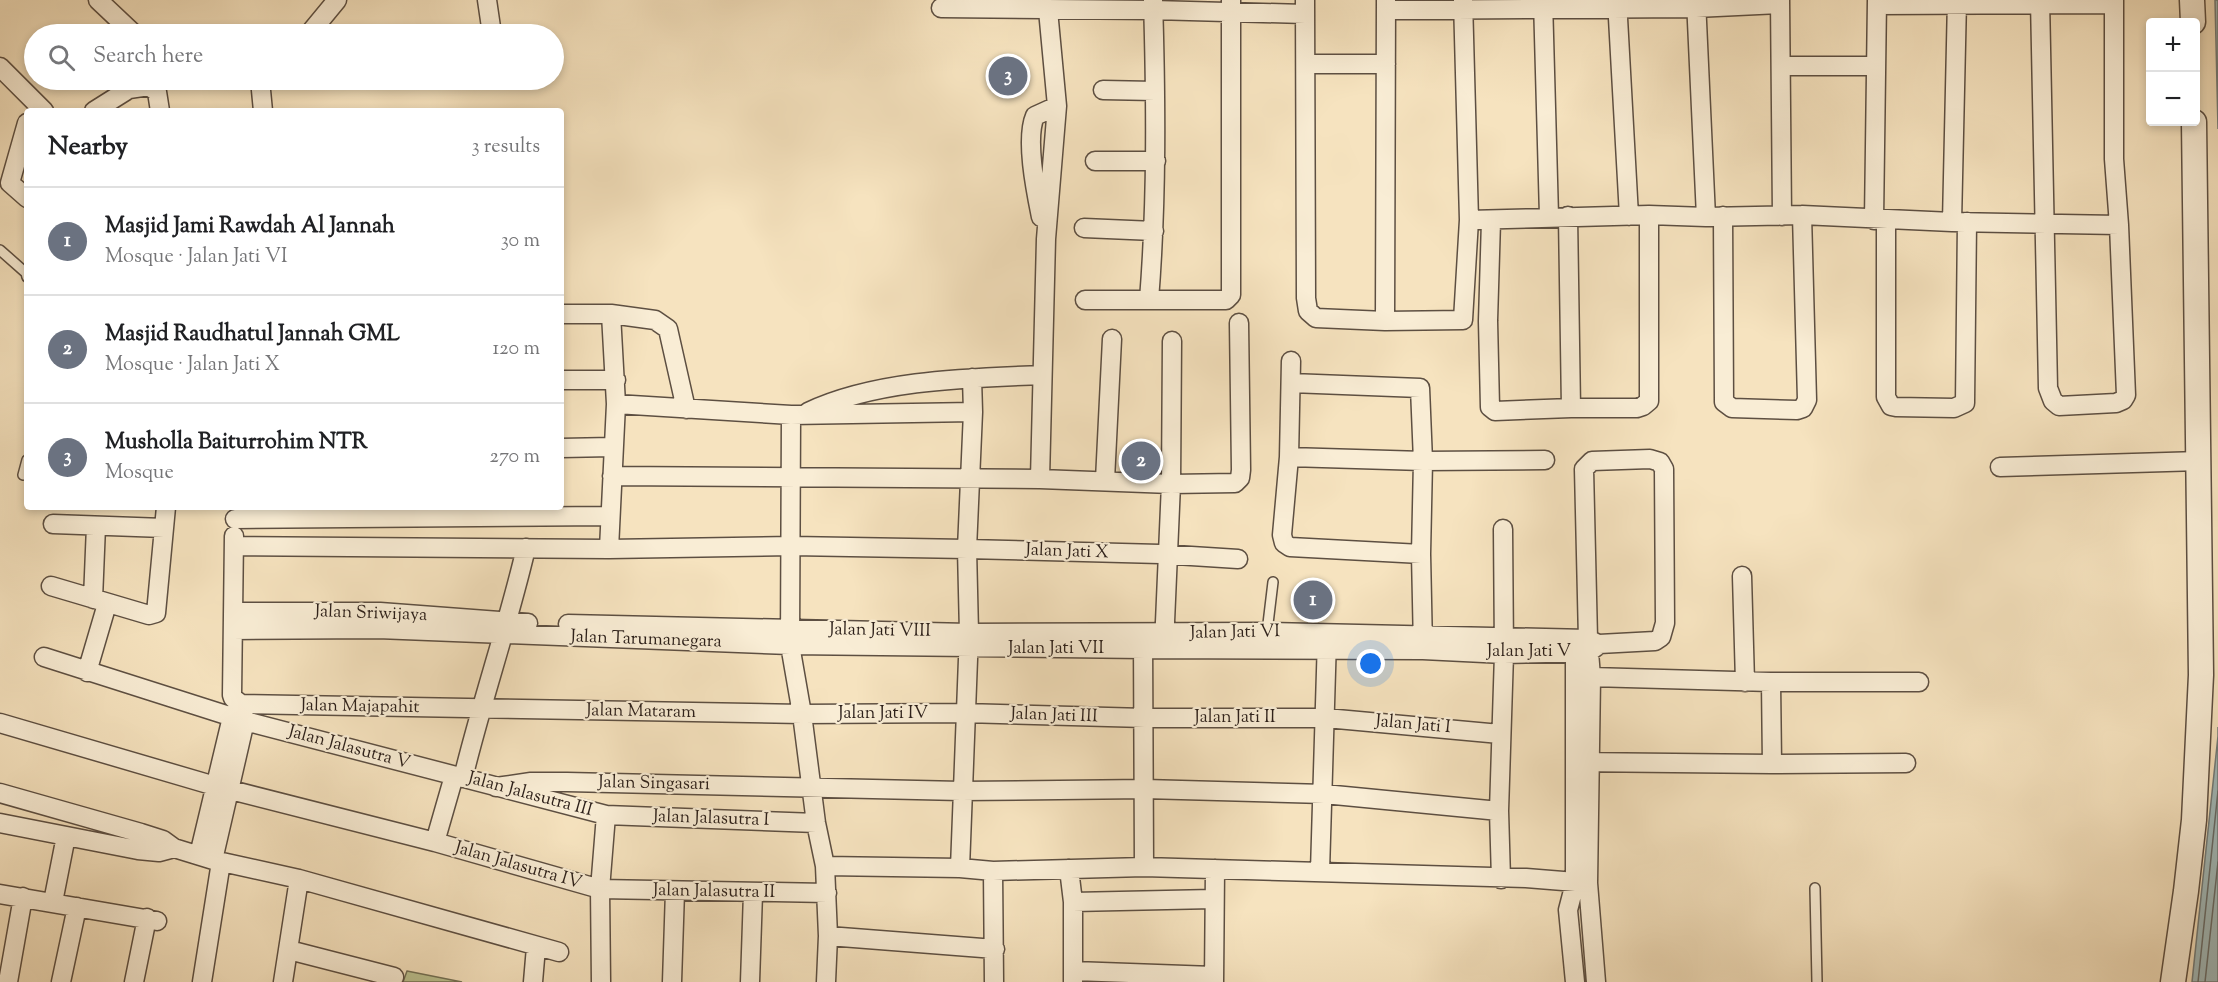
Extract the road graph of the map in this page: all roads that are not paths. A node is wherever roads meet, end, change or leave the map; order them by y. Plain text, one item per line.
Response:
1 (98, 0) edge
2 (338, 0) edge
3 (487, 0) edge
4 (2192, 0) edge
5 (1780, 2) edge
6 (1877, 2) edge
7 (1957, 2) edge
8 (2040, 2) edge
9 (2114, 2) edge
10 (1073, 4) edge
11 (1543, 4) edge
12 (1617, 4) edge
13 (1696, 4) edge
14 (992, 5) edge
15 (1153, 5) edge
16 (1386, 5) edge
17 (1463, 5) edge
18 (1231, 6) edge
19 (1305, 7) edge
20 (941, 8) dead end
21 (1048, 10) junction
22 (2193, 18) edge
23 (123, 24) edge
24 (318, 24) edge
25 (491, 24) edge
26 (1307, 64) junction
27 (1386, 64) junction
28 (1782, 66) junction
29 (1876, 66) junction
30 (0, 67) edge
31 (127, 90) edge
32 (154, 90) edge
33 (261, 90) edge
34 (1103, 90) dead end
35 (1155, 91) junction
36 (36, 107) edge
37 (99, 108) edge
38 (159, 108) edge
39 (263, 108) edge
40 (2194, 126) edge
41 (24, 134) edge
42 (1095, 161) dead end
43 (1156, 161) junction
44 (24, 195) edge
45 (1649, 215) junction
46 (1802, 215) junction
47 (1549, 216) junction
48 (1568, 216) junction
49 (1629, 216) junction
50 (1714, 216) junction
51 (1782, 216) junction
52 (1469, 220) junction
53 (1880, 220) junction
54 (1491, 221) junction
55 (1959, 222) junction
56 (2044, 223) junction
57 (2119, 225) junction
58 (1084, 228) dead end
59 (1154, 231) junction
60 (0, 250) edge
61 (24, 271) edge
62 (1085, 300) dead end
63 (1149, 300) junction
64 (564, 314) edge
65 (611, 314) junction
66 (1463, 320) junction
67 (1385, 321) junction
68 (1488, 321) junction
69 (1239, 322) dead end
70 (1112, 339) dead end
71 (1172, 341) dead end
72 (1291, 361) dead end
73 (1041, 375) junction
74 (972, 378) junction
75 (564, 380) edge
76 (616, 380) junction
77 (1291, 383) junction
78 (616, 404) junction
79 (1571, 408) junction
80 (686, 409) junction
81 (974, 412) junction
82 (797, 415) junction
83 (612, 447) junction
84 (564, 448) edge
85 (1289, 457) junction
86 (1423, 460) junction
87 (1545, 460) dead end
88 (2200, 461) junction
89 (2001, 467) dead end
90 (24, 471) edge
91 (23, 475) dead end
92 (612, 476) junction
93 (791, 476) junction
94 (1040, 479) junction
95 (971, 480) junction
96 (1105, 480) junction
97 (1171, 484) junction
98 (166, 510) edge
99 (437, 512) edge
100 (236, 513) edge
101 (610, 516) junction
102 (54, 524) dead end
103 (96, 526) junction
104 (164, 528) junction
105 (1503, 529) dead end
106 (234, 546) junction
107 (792, 546) junction
108 (526, 548) junction
109 (609, 549) junction
110 (967, 549) junction
111 (1421, 554) junction
112 (1168, 555) junction
113 (1238, 559) dead end
114 (1742, 576) dead end
115 (1273, 582) dead end
116 (51, 586) dead end
117 (100, 601) junction
118 (233, 621) junction
119 (505, 629) junction
120 (1267, 632) junction
121 (790, 637) junction
122 (968, 640) junction
123 (1144, 641) junction
124 (1164, 641) junction
125 (1327, 642) junction
126 (1423, 643) junction
127 (1503, 646) junction
128 (1588, 647) junction
129 (44, 657) dead end
130 (87, 672) junction
131 (1591, 677) junction
132 (1745, 681) junction
133 (1771, 682) junction
134 (1919, 682) dead end
135 (480, 710) junction
136 (964, 713) junction
137 (239, 714) junction
138 (802, 714) junction
139 (1145, 718) junction
140 (1326, 718) junction
141 (0, 723) edge
142 (1500, 734) junction
143 (1583, 761) junction
144 (1906, 763) dead end
145 (1772, 765) junction
146 (458, 777) junction
147 (496, 787) junction
148 (222, 788) junction
149 (812, 788) junction
150 (1145, 789) junction
151 (961, 791) junction
152 (0, 793) edge
153 (1324, 794) junction
154 (1499, 811) junction
155 (606, 815) junction
156 (0, 823) edge
157 (816, 823) junction
158 (66, 836) junction
159 (435, 842) junction
160 (174, 848) junction
161 (211, 859) junction
162 (825, 866) junction
163 (1144, 867) junction
164 (960, 868) junction
165 (1069, 869) junction
166 (1215, 869) junction
167 (993, 871) junction
168 (1320, 871) junction
169 (299, 879) junction
170 (1501, 879) junction
171 (1581, 883) junction
172 (1815, 888) dead end
173 (600, 889) junction
174 (675, 891) junction
175 (753, 893) junction
176 (828, 893) junction
177 (0, 894) edge
178 (23, 897) junction
179 (1213, 899) junction
180 (53, 902) junction
181 (1073, 902) junction
182 (77, 907) junction
183 (828, 936) junction
184 (536, 947) junction
185 (995, 949) junction
186 (289, 950) junction
187 (558, 952) dead end
188 (352, 975) edge
189 (1073, 976) edge
190 (394, 977) dead end
191 (1214, 979) edge
192 (8, 982) edge
193 (61, 982) edge
194 (134, 982) edge
195 (202, 982) edge
196 (283, 982) edge
197 (532, 982) edge
198 (601, 982) edge
199 (672, 982) edge
200 (750, 982) edge
201 (826, 982) edge
202 (994, 982) edge
203 (1575, 982) edge
204 (1596, 982) edge
205 (1816, 982) edge
206 (2172, 982) edge

1 - 23 street
2 - 24 street
3 - 25 street
4 - 22 street
5 - 13 street
5 - 28 street
6 - 7 street
6 - 29 street
7 - 8 street
7 - 55 street
8 - 9 street
8 - 56 street
9 - 57 street
10 - 15 street
10 - 21 street
11 - 12 street
11 - 17 street
11 - 47 street
12 - 13 street
12 - 49 street
13 - 50 street
14 - 20 street
14 - 21 street
15 - 18 street
15 - 35 street
16 - 17 street
16 - 27 street
17 - 52 street
18 - 19 street
18 - 63 street
19 - 26 street
21 - 73 street
26 - 27 street
26 - 67 street
27 - 67 street
28 - 29 street
28 - 51 street
29 - 53 street
30 - 36 street
31 - 37 street
32 - 38 street
33 - 39 street
34 - 35 street
35 - 43 street
40 - 88 street
41 - 44 street
42 - 43 street
43 - 59 street
45 - 49 street
45 - 50 street
45 - 79 street
46 - 50 street
46 - 51 street
46 - 53 street
47 - 48 street
47 - 54 street
48 - 49 street
48 - 79 street
50 - 51 street
52 - 54 street
52 - 66 street
53 - 55 street
53 - 55 street
54 - 68 street
55 - 56 street
56 - 57 street
56 - 57 street
58 - 59 street
59 - 63 street
60 - 61 lane
62 - 63 street
64 - 65 street
65 - 76 street
65 - 80 street
66 - 67 street
66 - 68 street
68 - 79 street
69 - 97 street
70 - 96 street
71 - 97 street
72 - 77 street
73 - 74 street
73 - 94 street
74 - 81 street
74 - 82 street
75 - 76 street
76 - 78 street
77 - 85 street
77 - 86 street
78 - 80 street
78 - 83 street
80 - 82 street
81 - 82 street
81 - 95 street
82 - 93 street
83 - 84 street
83 - 92 street
85 - 86 street
85 - 111 street
86 - 87 street
86 - 111 street
88 - 89 street
88 - 206 street
90 - 91 lane
92 - 93 street
92 - 101 street
93 - 95 street
93 - 107 street
94 - 95 street
94 - 96 street
95 - 110 street
96 - 97 street
97 - 112 street
98 - 104 street
99 - 100 street
99 - 101 street
100 - 106 street
101 - 109 street
102 - 103 street
103 - 104 street
103 - 117 street
104 - 117 street
105 - 127 street
106 - 108 street, Jalan Jati X
106 - 118 street
107 - 109 street, Jalan Jati X
107 - 110 street, Jalan Jati X
107 - 121 street
108 - 109 street, Jalan Jati X
108 - 119 street
110 - 112 street, Jalan Jati X
110 - 122 street
111 - 126 street
112 - 113 street, Jalan Jati X
112 - 124 street
114 - 132 street
115 - 120 lane
116 - 117 street
117 - 130 street
118 - 119 street, Jalan Sriwijaya
118 - 137 street
119 - 121 street, Jalan Tarumanegara
119 - 135 street
120 - 124 street, Jalan Jati VI
120 - 125 street, Jalan Jati VI
121 - 122 street, Jalan Jati VIII
121 - 138 street
122 - 123 street, Jalan Jati VII
122 - 136 street
123 - 124 street, Jalan Jati VI
123 - 139 street
124 - 125 street, Jalan Jati VI
125 - 126 street, Jalan Jati V
125 - 140 street
126 - 127 street, Jalan Jati V
127 - 128 street, Jalan Jati V
127 - 142 street
128 - 128 street, Jalan Jati V
128 - 131 street
128 - 143 street
129 - 130 street
130 - 137 street
131 - 132 street
131 - 143 street
132 - 133 street
133 - 134 street
133 - 145 street
135 - 137 street, Jalan Majapahit
135 - 138 street, Jalan Mataram
135 - 146 street
136 - 138 street, Jalan Jati IV
136 - 139 street, Jalan Jati III
136 - 151 street
137 - 146 street, Jalan Jalasutra V
137 - 148 street
138 - 149 street
139 - 140 street, Jalan Jati II
139 - 150 street
140 - 142 street, Jalan Jati I
140 - 153 street
141 - 148 street, Jalan Jalasutra IV
142 - 154 street
143 - 145 street
143 - 171 street
144 - 145 street
146 - 147 street, Jalan Jalasutra III
146 - 159 street
147 - 149 street, Jalan Singasari
147 - 155 street, Jalan Jalasutra III
148 - 159 street, Jalan Jalasutra IV
148 - 161 street
149 - 151 street, Jalan Singasari
149 - 157 street
150 - 151 street, Jalan Singasari
150 - 153 street, Jalan Singasari
150 - 163 street
151 - 164 street
152 - 160 street
153 - 154 street, Jalan Singasari
153 - 168 street
154 - 170 street
155 - 157 street, Jalan Jalasutra I
155 - 173 street
156 - 158 street
157 - 162 street
158 - 160 street
158 - 180 street
159 - 173 street, Jalan Jalasutra IV
160 - 161 street
161 - 169 street
161 - 195 street
162 - 164 street
162 - 176 street
163 - 165 street
163 - 166 street
164 - 167 street
165 - 167 street
165 - 181 street
166 - 168 street
166 - 179 street
167 - 185 street
168 - 170 street
169 - 184 street
169 - 186 street
170 - 171 street
171 - 203 street
171 - 204 street
172 - 205 lane
173 - 174 street, Jalan Jalasutra II
173 - 198 street
174 - 175 street, Jalan Jalasutra II
174 - 199 street
175 - 176 street, Jalan Jalasutra II
175 - 200 street
176 - 183 street
177 - 178 street
178 - 180 street
178 - 192 street
179 - 181 street
179 - 191 street
180 - 182 street
181 - 189 street
182 - 193 street
182 - 194 street
183 - 185 street
183 - 201 street
184 - 187 street
184 - 197 street
185 - 202 street
186 - 188 street
186 - 196 street
188 - 190 street
189 - 191 street

